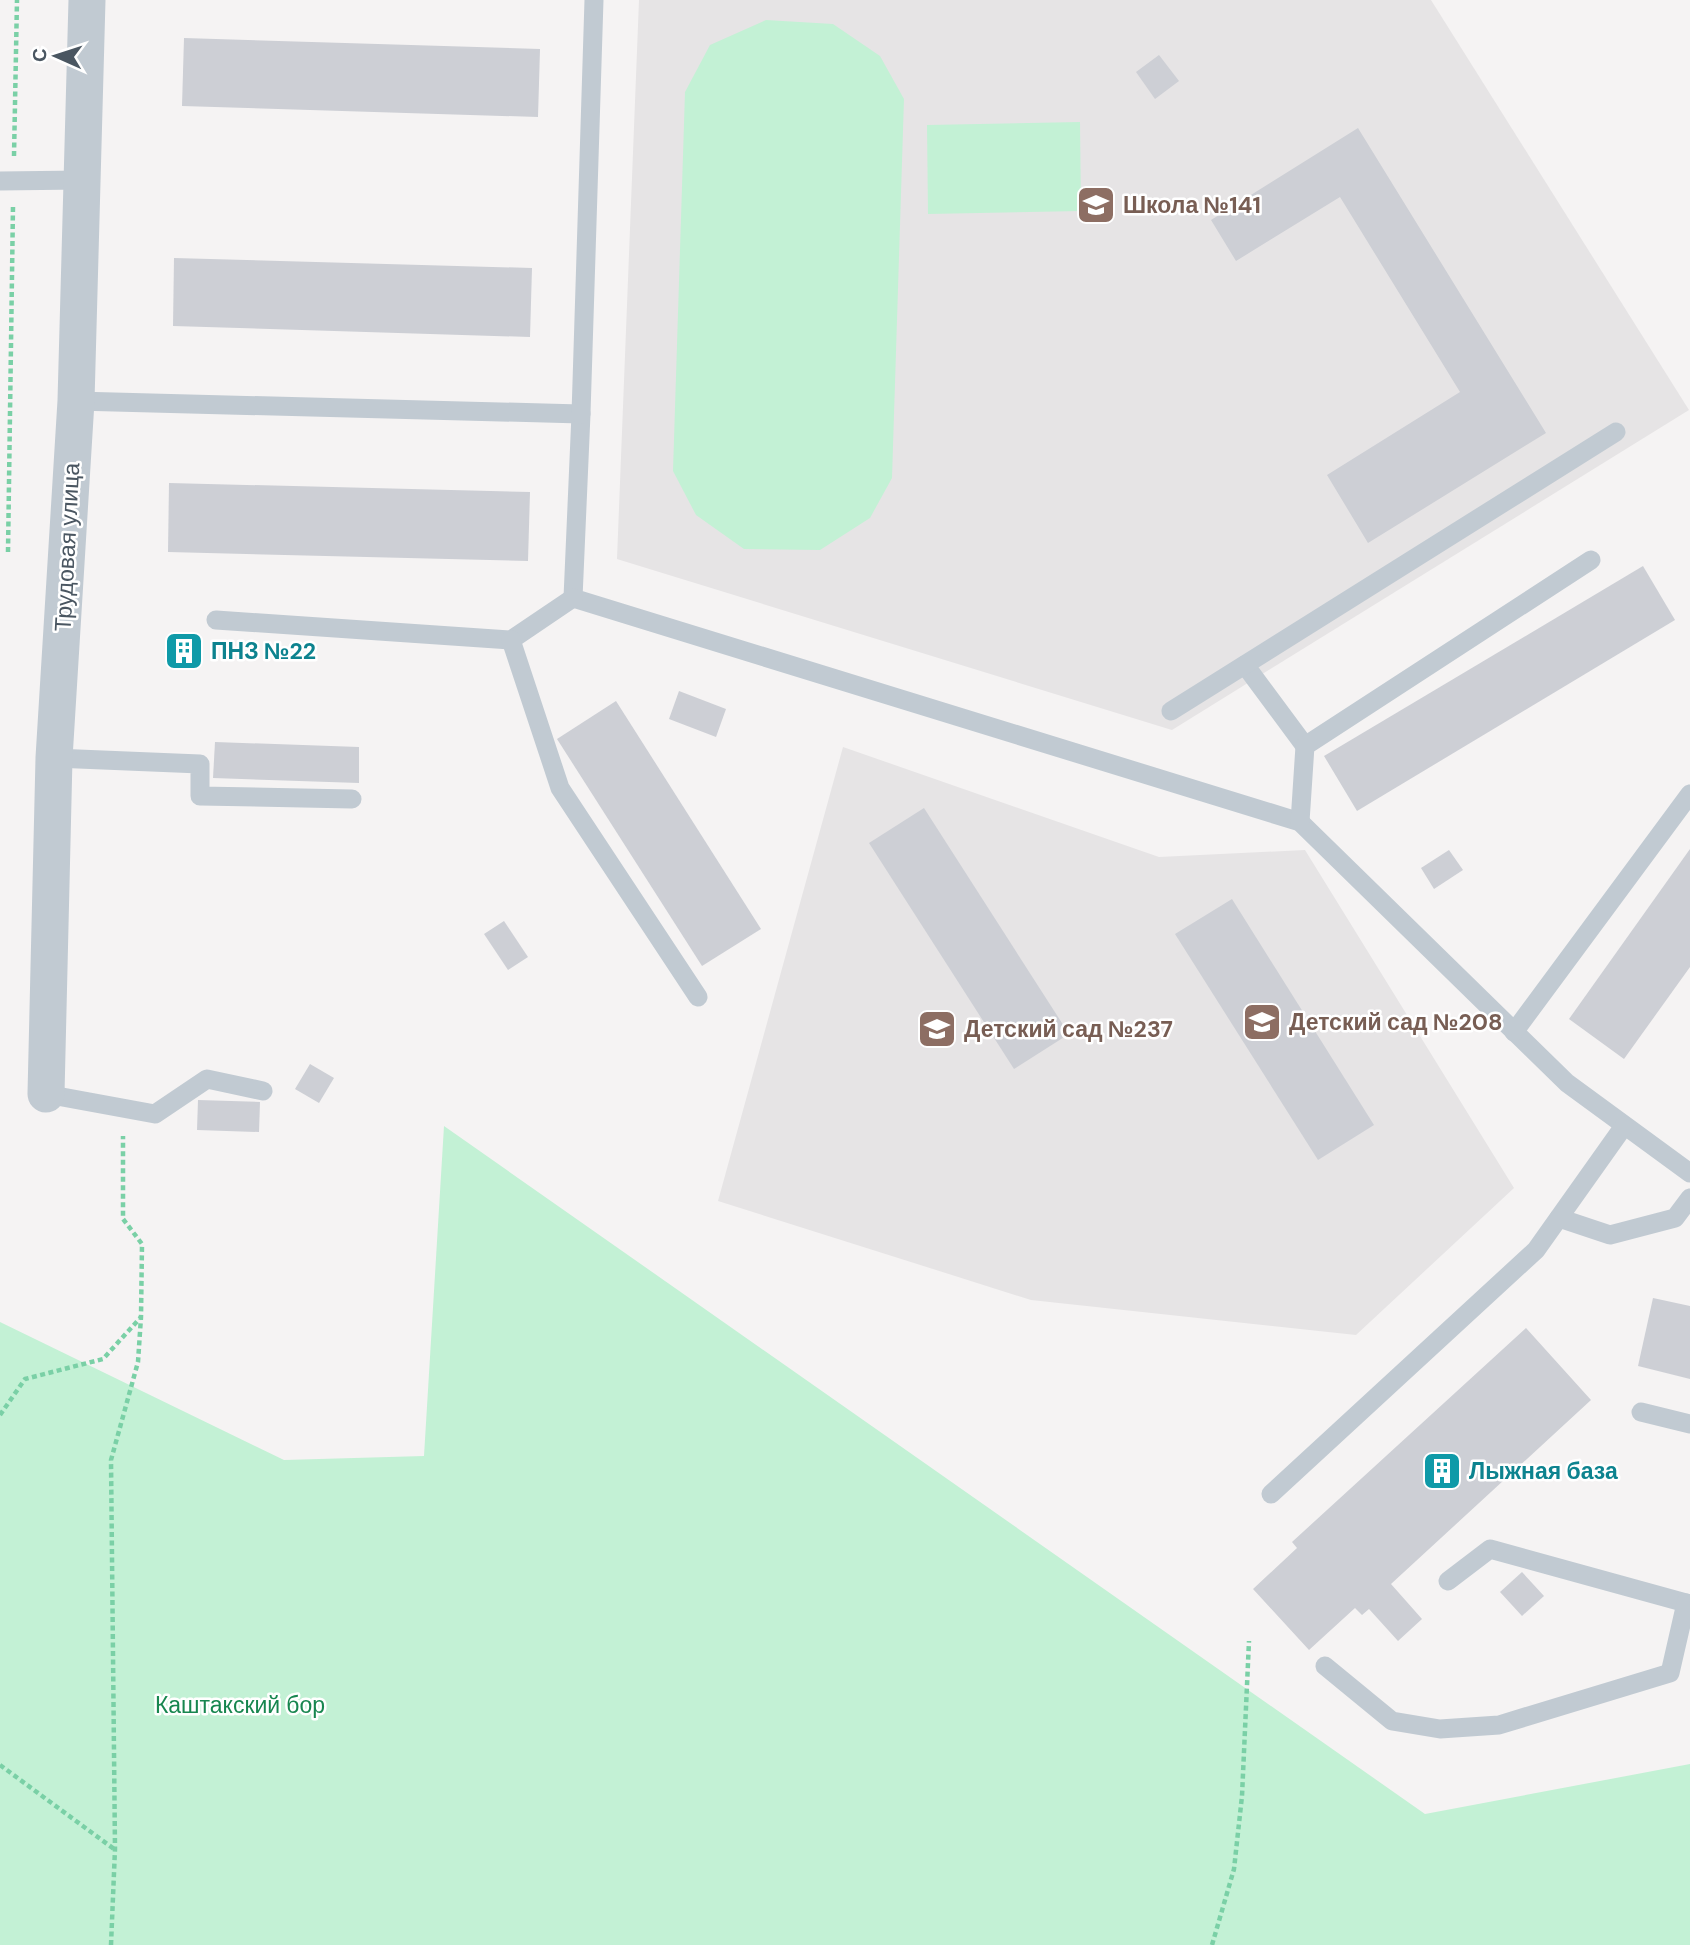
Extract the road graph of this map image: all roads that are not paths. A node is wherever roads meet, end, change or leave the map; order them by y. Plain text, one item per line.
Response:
1 (87, 0) edge
2 (594, 0) edge
3 (82, 180) junction
4 (7, 182) edge
5 (75, 401) junction
6 (581, 414) junction
7 (1616, 432) dead end
8 (1591, 559) dead end
9 (573, 598) junction
10 (216, 620) dead end
11 (512, 639) junction
12 (1245, 665) junction
13 (1171, 711) dead end
14 (1305, 746) junction
15 (54, 758) junction
16 (1690, 794) edge
17 (352, 799) dead end
18 (1300, 822) junction
19 (698, 998) dead end
20 (1514, 1032) junction
21 (263, 1091) dead end
22 (46, 1094) joint
23 (1624, 1126) junction
24 (1690, 1173) edge
25 (1690, 1198) edge
26 (1559, 1218) junction
27 (1640, 1412) dead end
28 (1690, 1424) edge
29 (1271, 1494) dead end
30 (1448, 1581) dead end
31 (1688, 1604) edge
32 (1325, 1666) dead end

1 - 3 street, Трудовая улица
2 - 6 lane
3 - 4 lane
3 - 5 street, Трудовая улица
5 - 6 lane
5 - 15 street, Трудовая улица
6 - 9 lane
7 - 12 lane
8 - 14 lane
9 - 11 lane
9 - 18 lane
10 - 11 lane
11 - 19 lane
12 - 13 lane
12 - 14 lane
14 - 18 lane
15 - 17 lane
15 - 22 street, Трудовая улица
16 - 20 lane
18 - 20 lane
20 - 23 lane
21 - 22 lane
23 - 24 lane
23 - 26 lane
25 - 26 lane
26 - 29 lane
27 - 28 lane
30 - 31 lane
31 - 32 lane

